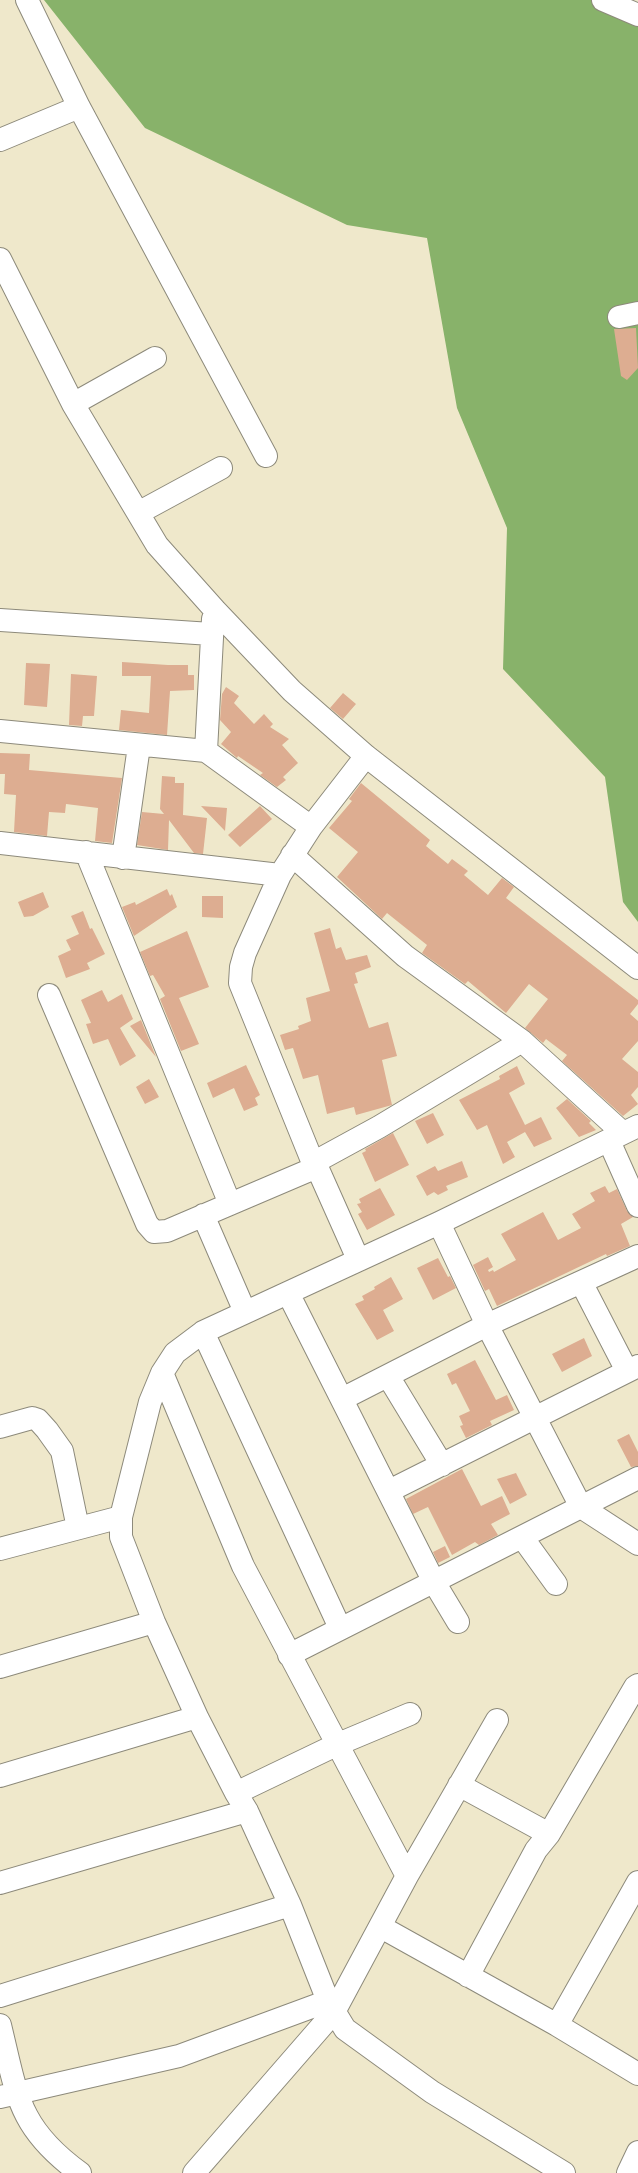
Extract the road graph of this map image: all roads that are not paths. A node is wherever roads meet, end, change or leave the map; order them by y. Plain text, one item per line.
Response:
1 (27, 0) edge
2 (603, 0) edge
3 (638, 15) edge
4 (78, 107) junction
5 (0, 140) edge
6 (0, 259) edge
7 (155, 358) dead end
8 (73, 404) junction
9 (266, 456) dead end
10 (221, 468) dead end
11 (138, 512) junction
12 (215, 610) junction
13 (0, 620) edge
14 (212, 634) junction
15 (0, 731) edge
16 (139, 746) junction
17 (206, 751) junction
18 (366, 756) junction
19 (312, 828) junction
20 (0, 843) edge
21 (86, 852) junction
22 (292, 855) junction
23 (123, 858) junction
24 (280, 875) junction
25 (638, 968) edge
26 (49, 994) dead end
27 (522, 1041) junction
28 (623, 1133) edge
29 (315, 1165) junction
30 (230, 1204) junction
31 (638, 1206) edge
32 (203, 1215) junction
33 (438, 1223) junction
34 (638, 1256) edge
35 (358, 1259) junction
36 (580, 1282) junction
37 (288, 1293) junction
38 (245, 1312) junction
39 (486, 1325) junction
40 (203, 1332) junction
41 (633, 1369) edge
42 (162, 1373) junction
43 (388, 1376) junction
44 (342, 1399) junction
45 (536, 1417) junction
46 (0, 1427) edge
47 (442, 1464) junction
48 (638, 1478) edge
49 (389, 1491) junction
50 (581, 1507) junction
51 (121, 1517) junction
52 (78, 1528) junction
53 (522, 1537) junction
54 (638, 1544) edge
55 (0, 1549) edge
56 (434, 1582) junction
57 (556, 1584) dead end
58 (154, 1622) junction
59 (458, 1622) dead end
60 (340, 1628) junction
61 (290, 1655) junction
62 (0, 1667) edge
63 (638, 1685) edge
64 (410, 1714) dead end
65 (197, 1717) junction
66 (496, 1720) dead end
67 (336, 1745) junction
68 (0, 1776) edge
69 (459, 1785) junction
70 (236, 1792) junction
71 (247, 1811) junction
72 (549, 1834) junction
73 (407, 1876) junction
74 (638, 1882) edge
75 (0, 1883) edge
76 (290, 1905) junction
77 (380, 1927) junction
78 (468, 1976) junction
79 (0, 1996) edge
80 (331, 2006) junction
81 (0, 2025) edge
82 (557, 2025) junction
83 (638, 2074) edge
84 (8, 2096) edge
85 (80, 2173) edge
86 (194, 2173) edge
87 (564, 2173) edge

1 - 4 street
2 - 3 street
4 - 5 street
4 - 9 street
6 - 8 street
7 - 8 street
8 - 11 street
10 - 11 street
11 - 12 street
12 - 14 street
12 - 18 street
13 - 14 street
14 - 17 street
15 - 16 street
16 - 17 street
16 - 23 street
17 - 19 street
18 - 19 street
18 - 25 street
19 - 22 street
20 - 21 street
21 - 23 street
21 - 30 street
22 - 24 street
22 - 27 street
23 - 24 street
24 - 29 street
26 - 32 street
27 - 28 street
27 - 29 street
28 - 31 street
28 - 33 street
29 - 30 street
29 - 35 street
30 - 32 street
32 - 38 street
33 - 35 street
33 - 39 street
34 - 36 street
35 - 37 street
36 - 39 street
36 - 41 street
37 - 38 street
37 - 44 street
38 - 40 street
39 - 43 street
39 - 45 street
40 - 42 street
40 - 60 street
41 - 45 street
42 - 51 street
42 - 61 street
43 - 44 street
43 - 47 street
44 - 49 street
45 - 47 street
45 - 50 street
46 - 52 street
47 - 49 street
48 - 50 street
49 - 56 street
50 - 53 street
50 - 54 street
51 - 52 street
51 - 58 street
52 - 55 street
53 - 56 street
53 - 57 street
56 - 59 street
56 - 60 street
58 - 62 street
58 - 65 street
60 - 61 street
61 - 67 street
63 - 72 street
64 - 67 street
65 - 68 street
65 - 70 street
66 - 69 street
67 - 70 street
67 - 73 street
69 - 72 street
69 - 73 street
70 - 71 street
71 - 75 street
71 - 76 street
72 - 78 street
73 - 77 street
74 - 82 street
76 - 79 street
76 - 80 street
77 - 78 street
77 - 80 street
78 - 82 street
80 - 84 street
80 - 86 street
80 - 87 street
81 - 84 street
82 - 83 street
84 - 85 street

